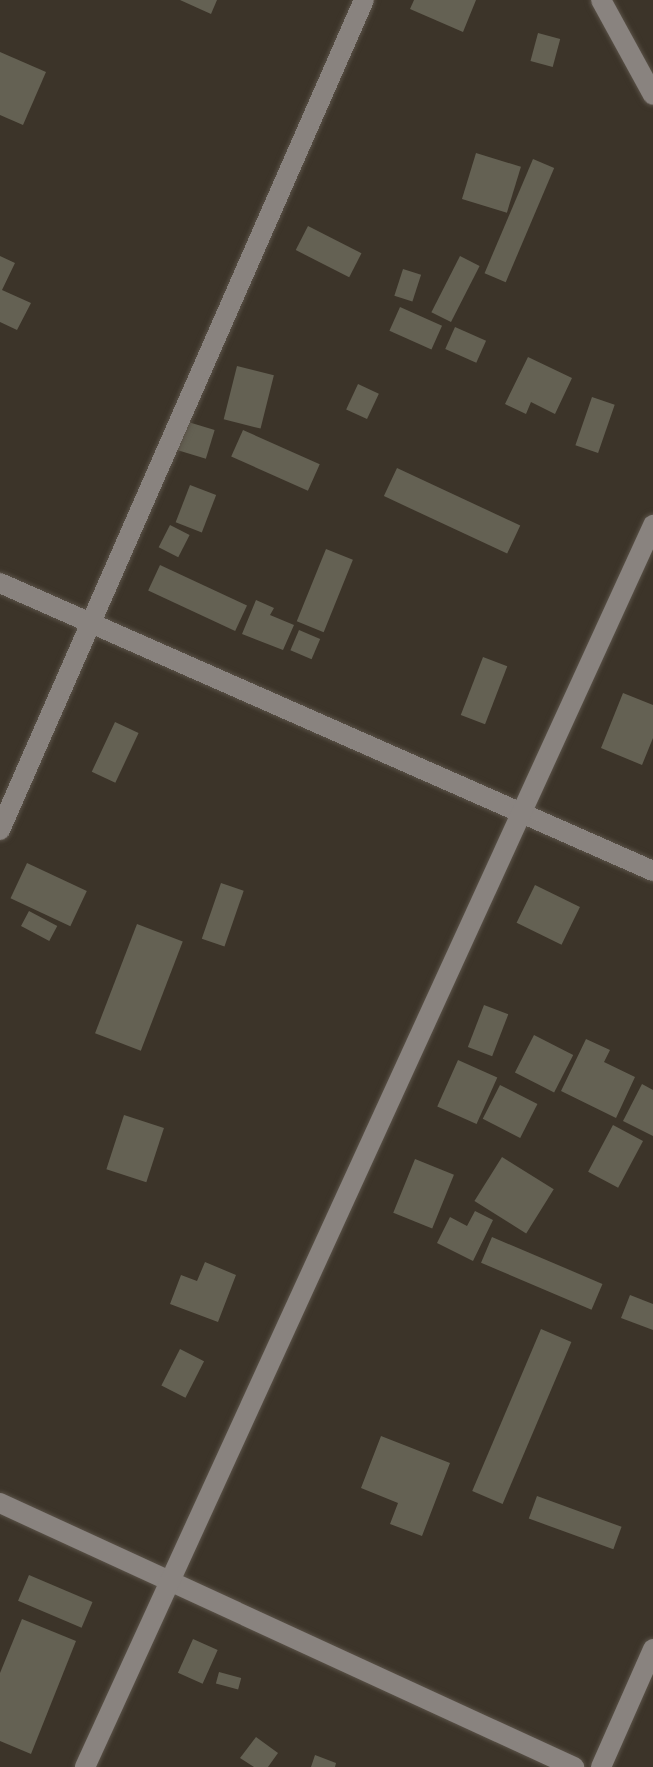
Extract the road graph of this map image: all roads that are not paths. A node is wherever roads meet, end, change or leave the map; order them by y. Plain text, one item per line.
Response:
1 (364, 0) edge
2 (601, 0) edge
3 (653, 95) edge
4 (653, 525) edge
5 (0, 583) edge
6 (91, 623) junction
7 (521, 812) junction
8 (0, 830) edge
9 (653, 871) edge
10 (0, 1503) edge
11 (169, 1581) junction
12 (653, 1649) edge
13 (85, 1767) edge
14 (574, 1767) edge
15 (601, 1767) edge

1 - 6 street
2 - 3 street
4 - 7 street
5 - 6 street
6 - 7 street
6 - 8 street
7 - 9 street
7 - 11 street
10 - 11 street
11 - 13 street
11 - 14 street
12 - 15 street

